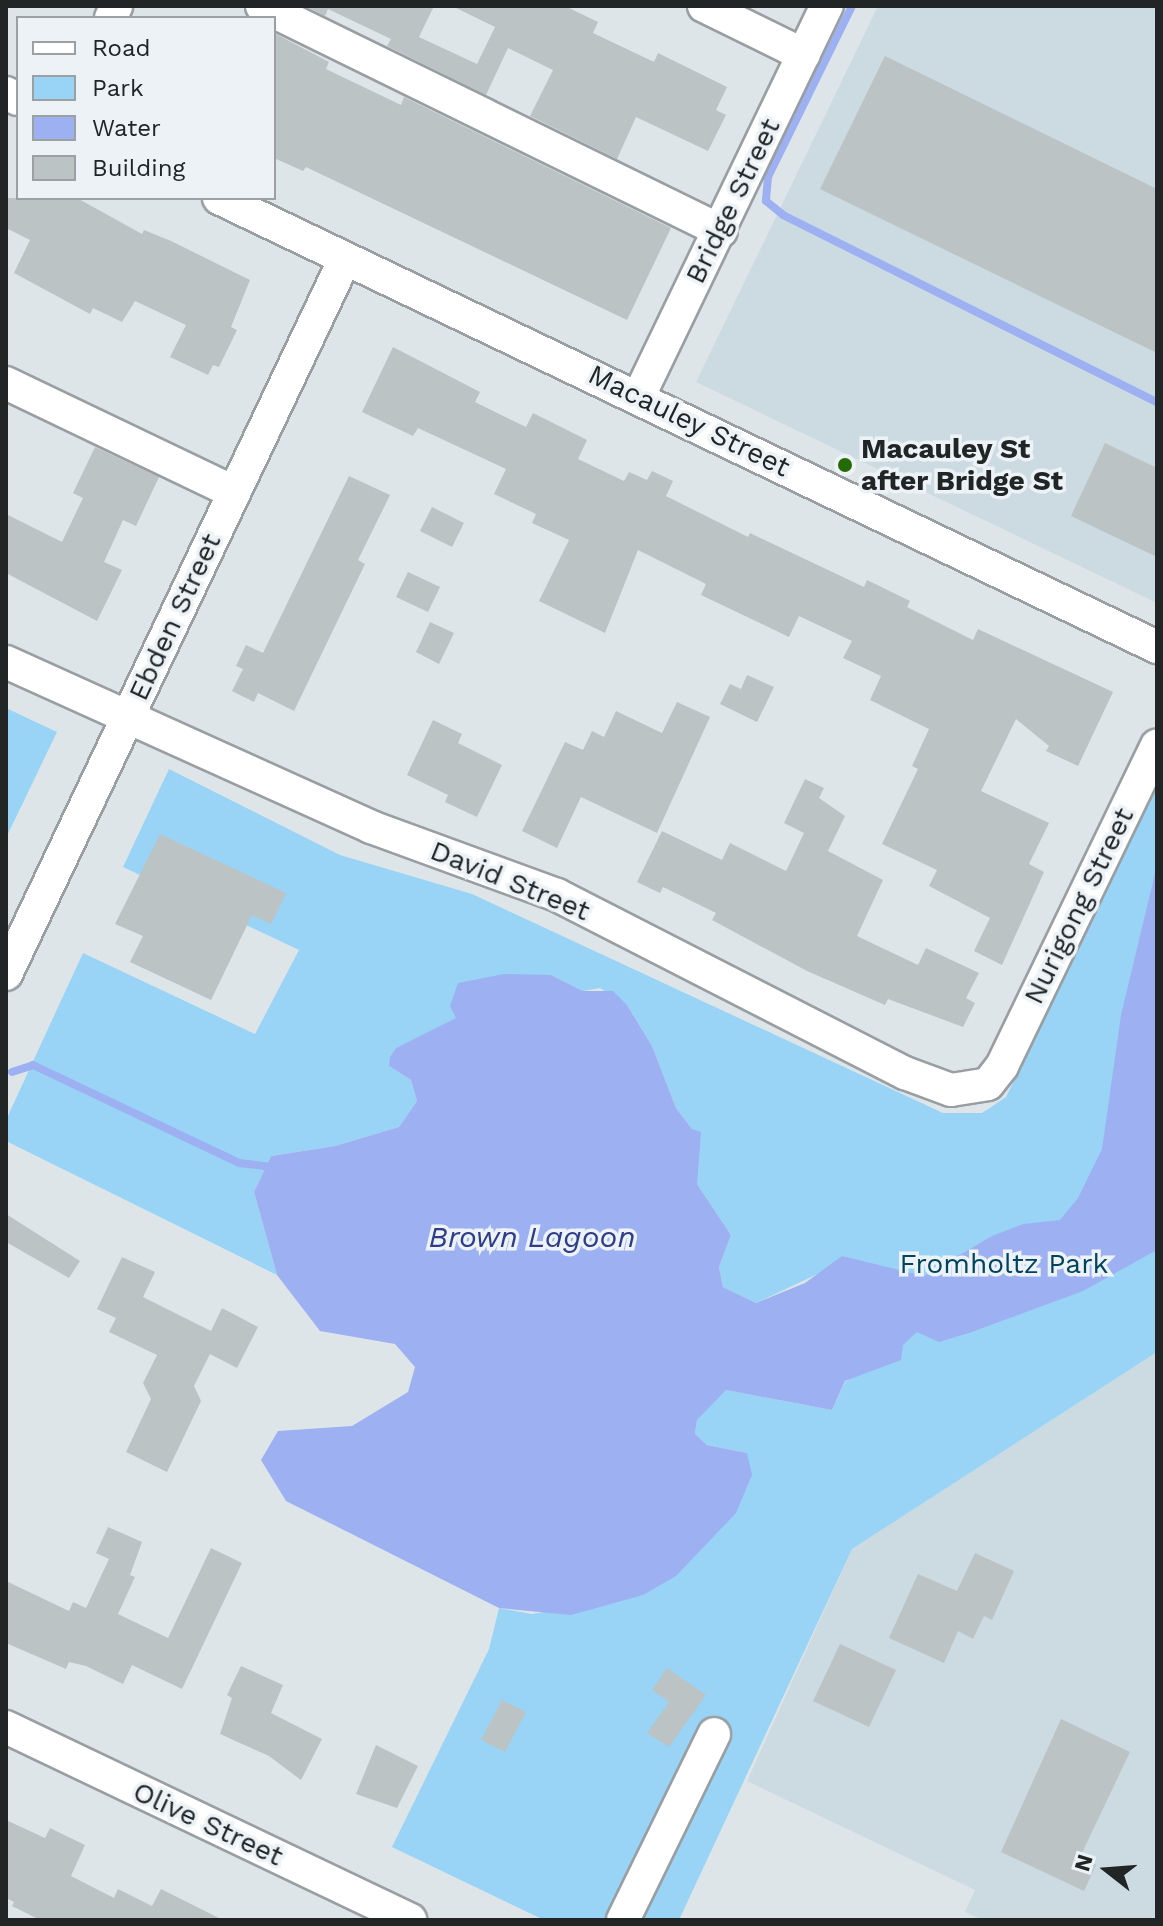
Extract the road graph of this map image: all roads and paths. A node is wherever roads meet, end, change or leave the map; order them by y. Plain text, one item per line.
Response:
1 (262, 6) edge
2 (704, 6) edge
3 (827, 6) edge
4 (804, 55) junction
5 (223, 200) edge
6 (721, 231) junction
7 (344, 261) junction
8 (6, 383) edge
9 (639, 396) junction
10 (234, 492) junction
11 (1157, 647) edge
12 (6, 662) edge
13 (127, 720) junction
14 (1157, 745) edge
15 (6, 974) edge
16 (1002, 1066) joint
17 (6, 1727) edge
18 (714, 1734) dead end
19 (410, 1920) edge
20 (623, 1920) edge

1 - 6 street
2 - 4 street
3 - 4 street, Bridge Street
4 - 6 street, Bridge Street
5 - 7 street, Macauley Street
6 - 9 street, Bridge Street
7 - 9 street, Macauley Street
7 - 10 street, Ebden Street
8 - 10 street
9 - 11 street, Macauley Street
10 - 13 street, Ebden Street
12 - 13 street, David Street
13 - 15 street, Ebden Street
13 - 16 street, David Street
14 - 16 street, Nurigong Street
17 - 19 street, Olive Street
18 - 20 street

